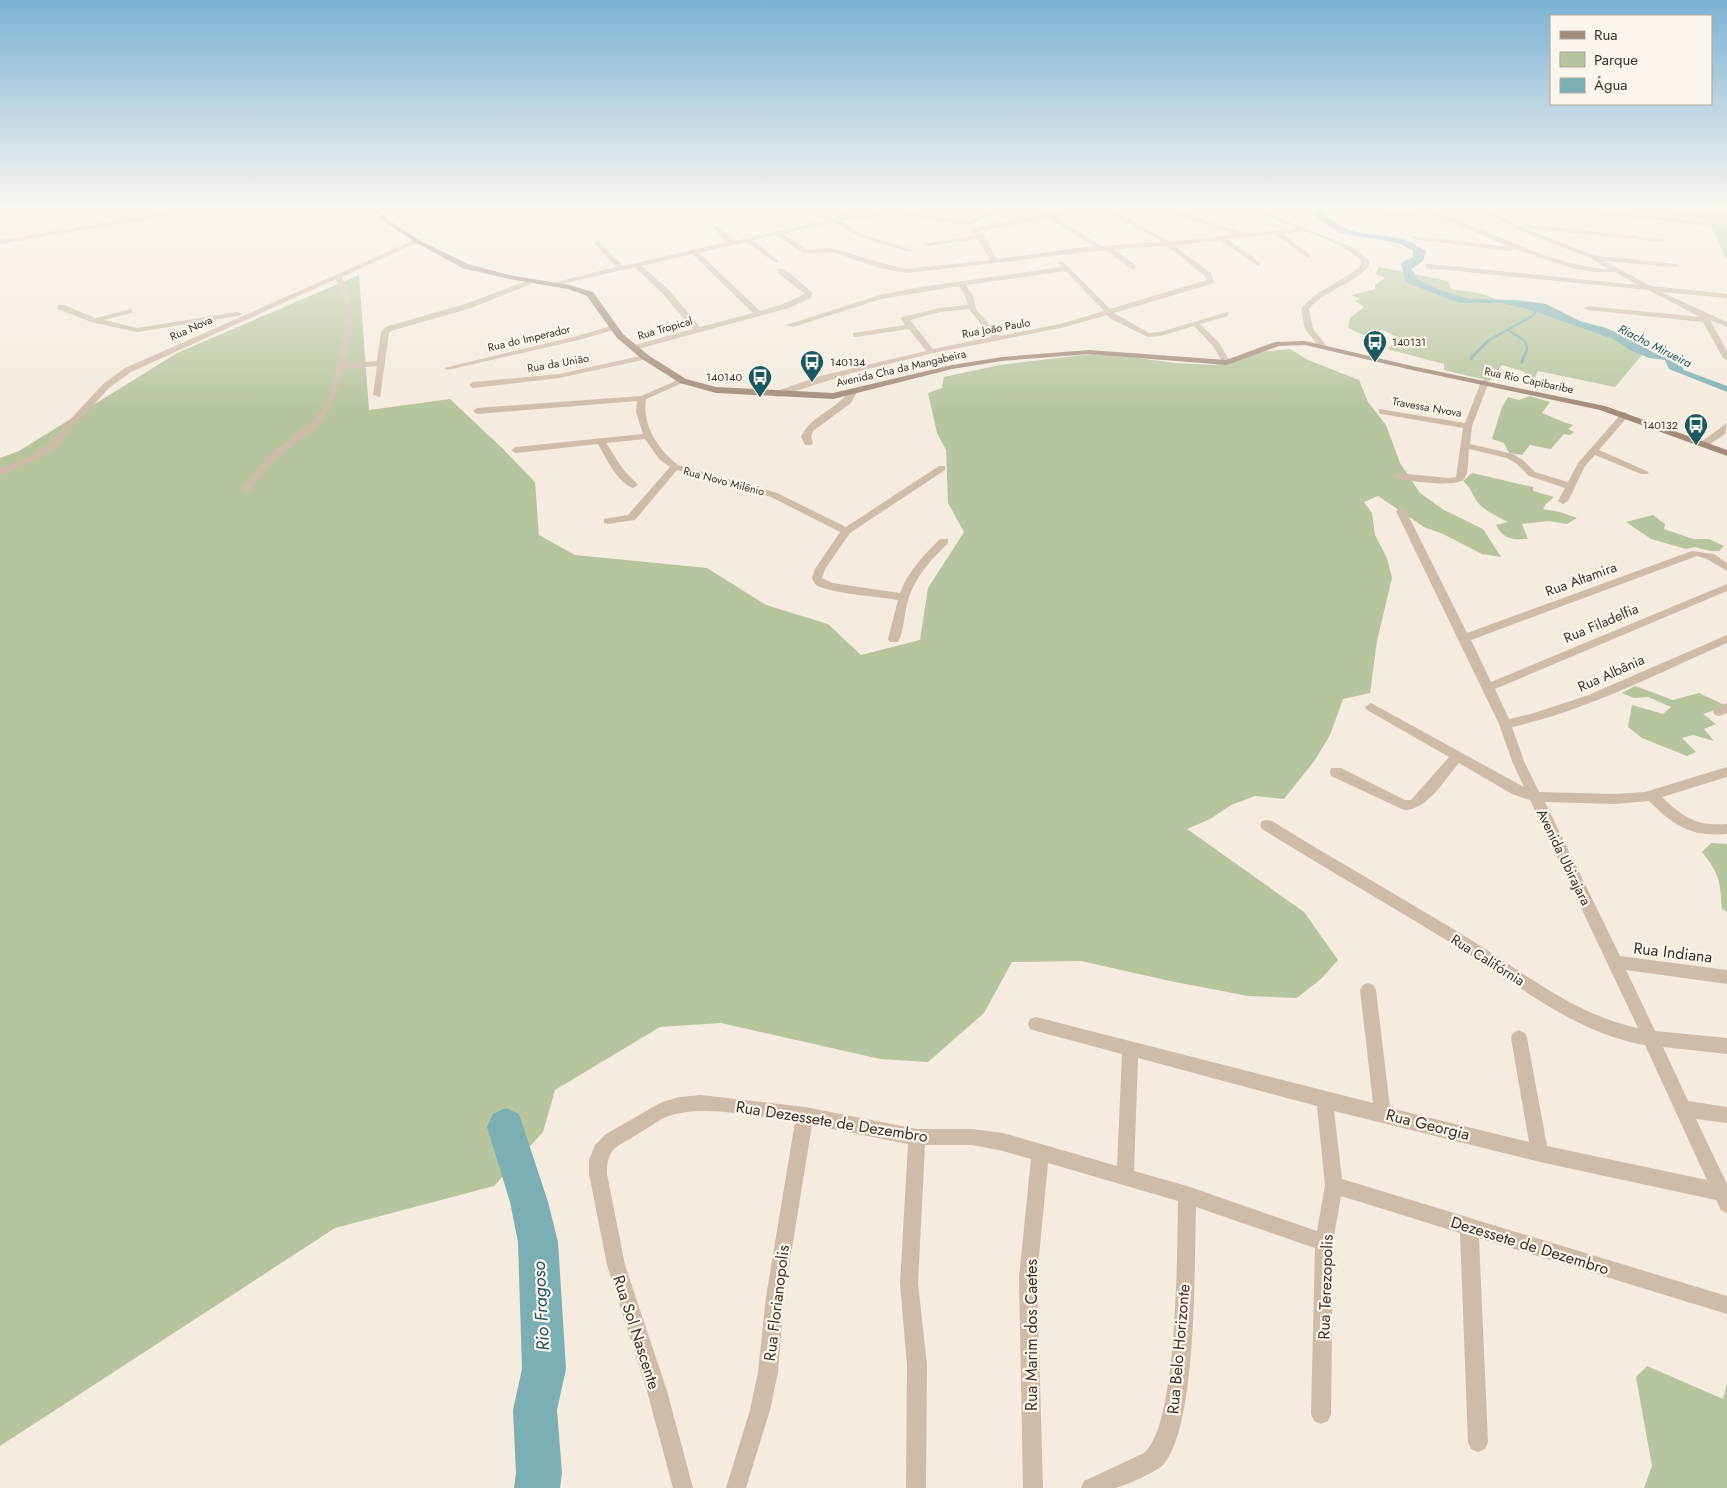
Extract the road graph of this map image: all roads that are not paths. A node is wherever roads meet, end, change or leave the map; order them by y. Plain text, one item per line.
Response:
1 (498, 274) edge
2 (594, 274) edge
3 (647, 274) edge
4 (718, 274) edge
5 (785, 274) edge
6 (1026, 274) edge
7 (1073, 274) edge
8 (1206, 274) edge
9 (1356, 274) edge
10 (1514, 274) edge
11 (1623, 274) edge
12 (338, 275) joint
13 (532, 282) junction
14 (961, 283) junction
15 (553, 284) junction
16 (1650, 288) junction
17 (1727, 296) edge
18 (61, 307) dead end
19 (971, 307) junction
20 (1588, 308) dead end
21 (129, 311) dead end
22 (1109, 312) junction
23 (250, 314) junction
24 (759, 314) junction
25 (1225, 314) dead end
26 (1704, 318) junction
27 (94, 320) junction
28 (1195, 323) junction
29 (790, 325) dead end
30 (1727, 325) edge
31 (912, 326) junction
32 (614, 327) junction
33 (698, 330) junction
34 (856, 335) dead end
35 (997, 339) junction
36 (1322, 345) junction
37 (634, 348) junction
38 (931, 352) junction
39 (645, 357) junction
40 (1727, 358) edge
41 (382, 363) junction
42 (1227, 363) junction
43 (340, 367) junction
44 (448, 368) dead end
45 (683, 381) junction
46 (1485, 382) junction
47 (473, 385) dead end
48 (853, 392) junction
49 (777, 394) junction
50 (377, 396) dead end
51 (642, 398) junction
52 (477, 411) dead end
53 (1382, 411) dead end
54 (1625, 415) junction
55 (1468, 426) junction
56 (1727, 426) edge
57 (648, 436) junction
58 (601, 442) junction
59 (808, 443) dead end
60 (1704, 444) junction
61 (1464, 445) junction
62 (516, 450) dead end
63 (1594, 450) junction
64 (1727, 453) edge
65 (675, 467) junction
66 (942, 468) dead end
67 (1644, 472) dead end
68 (0, 473) edge
69 (1398, 476) dead end
70 (634, 485) dead end
71 (1569, 486) junction
72 (246, 490) dead end
73 (1563, 502) dead end
74 (1401, 511) dead end
75 (608, 521) dead end
76 (846, 531) junction
77 (944, 541) dead end
78 (1727, 568) edge
79 (1727, 587) edge
80 (904, 597) junction
81 (894, 639) dead end
82 (1463, 639) junction
83 (1727, 639) edge
84 (1487, 688) junction
85 (1371, 707) dead end
86 (1504, 724) junction
87 (1457, 756) junction
88 (1336, 772) dead end
89 (1727, 772) edge
90 (1649, 796) junction
91 (1536, 797) junction
92 (1267, 826) dead end
93 (1727, 829) edge
94 (1615, 962) junction
95 (1727, 977) edge
96 (1368, 990) dead end
97 (1036, 1024) dead end
98 (1650, 1037) junction
99 (1519, 1038) dead end
100 (1727, 1046) edge
101 (1130, 1050) junction
102 (1325, 1100) junction
103 (1682, 1109) junction
104 (1382, 1113) junction
105 (805, 1115) junction
106 (1727, 1115) edge
107 (917, 1137) junction
108 (1040, 1152) junction
109 (1540, 1153) junction
110 (598, 1174) joint
111 (1126, 1177) junction
112 (1334, 1185) junction
113 (1187, 1196) junction
114 (1725, 1197) edge
115 (1469, 1226) junction
116 (1324, 1242) junction
117 (1727, 1305) edge
118 (1321, 1414) dead end
119 (1478, 1442) dead end
120 (683, 1488) edge
121 (736, 1488) edge
122 (916, 1488) edge
123 (1033, 1488) edge
124 (1091, 1488) edge

1 - 13 street, Avenida Cha da Mangabeira
2 - 15 street
3 - 33 street
4 - 24 street
5 - 24 street, Rua Tropical
6 - 14 street
7 - 22 street
8 - 22 street, Rua João Paulo
9 - 36 street
10 - 16 street
11 - 16 street
12 - 23 street, Rua Nova
12 - 43 street
13 - 15 street, Avenida Cha da Mangabeira
13 - 41 street
14 - 19 street
14 - 29 street
15 - 32 street, Avenida Cha da Mangabeira
16 - 17 street
16 - 26 street
18 - 27 street
19 - 31 street
19 - 35 street
20 - 26 street
21 - 27 street
22 - 28 street
22 - 35 street, Rua João Paulo
23 - 27 street
23 - 68 street, Rua Nova
24 - 33 street, Rua Tropical
25 - 28 street
26 - 30 street
26 - 40 street
28 - 42 street
31 - 34 street
31 - 38 street
32 - 37 street, Avenida Cha da Mangabeira
32 - 44 street, Rua do Imperador
33 - 37 street, Rua Tropical
35 - 38 street, Rua João Paulo
36 - 42 street, Rua Rio Capibaribe
36 - 46 street, Rua Rio Capibaribe
37 - 39 street, Avenida Cha da Mangabeira
38 - 49 street, Rua João Paulo
39 - 45 street, Avenida Cha da Mangabeira
39 - 47 street, Rua da União
41 - 43 street
41 - 50 street
42 - 48 street, Avenida Cha da Mangabeira
43 - 72 street
45 - 49 street, Avenida Cha da Mangabeira
45 - 51 street
46 - 54 street, Rua Rio Capibaribe
46 - 55 street
48 - 49 street, Avenida Cha da Mangabeira
48 - 59 street
51 - 52 street
51 - 57 street, Rua Novo Milênio
53 - 55 street, Travessa Nvova
54 - 60 street, Rua Rio Capibaribe
54 - 63 street
55 - 61 street
56 - 60 street
57 - 58 street
57 - 65 street, Rua Novo Milênio
58 - 62 street
58 - 70 street
60 - 64 street, Rua Rio Capibaribe
61 - 69 street
61 - 71 street
63 - 67 street
63 - 71 street
65 - 75 street
65 - 76 street, Rua Novo Milênio
66 - 76 street
71 - 73 street
74 - 82 street, Avenida Ubirajara
76 - 80 street
77 - 80 street
78 - 82 street, Rua Altamira
79 - 84 street, Rua Filadelfia
80 - 81 street
82 - 84 street, Avenida Ubirajara
83 - 86 street, Rua Albânia
84 - 86 street, Avenida Ubirajara
85 - 87 street
86 - 91 street, Avenida Ubirajara
87 - 88 street
87 - 91 street
89 - 90 street
90 - 91 street
90 - 93 street
91 - 94 street, Avenida Ubirajara
92 - 98 street, Rua Califórnia
94 - 95 street, Rua Indiana
94 - 98 street, Avenida Ubirajara
96 - 104 street
97 - 101 street, Rua Georgia
98 - 100 street, Rua Califórnia
98 - 103 street, Avenida Ubirajara
99 - 109 street
101 - 102 street, Rua Georgia
101 - 111 street
102 - 104 street, Rua Georgia
102 - 112 street, Rua Terezopolis
103 - 106 street
103 - 114 street, Avenida Ubirajara
104 - 109 street, Rua Georgia
105 - 107 street, Rua Dezessete de Dezembro
105 - 110 street, Rua Dezessete de Dezembro
105 - 121 street, Rua Florianopolis
107 - 108 street, Rua Dezessete de Dezembro
107 - 122 street
108 - 111 street, Rua Dezessete de Dezembro
108 - 123 street, Rua Marim dos Caetes
109 - 114 street, Rua Georgia
110 - 120 street, Rua Sol Nascente
111 - 113 street, Rua Dezessete de Dezembro
112 - 115 street, Dezessete de Dezembro
112 - 116 street, Rua Terezopolis
113 - 116 street, Rua Dezessete de Dezembro
113 - 124 street, Rua Belo Horizonte
115 - 117 street, Dezessete de Dezembro
115 - 119 street
116 - 118 street, Rua Terezopolis

